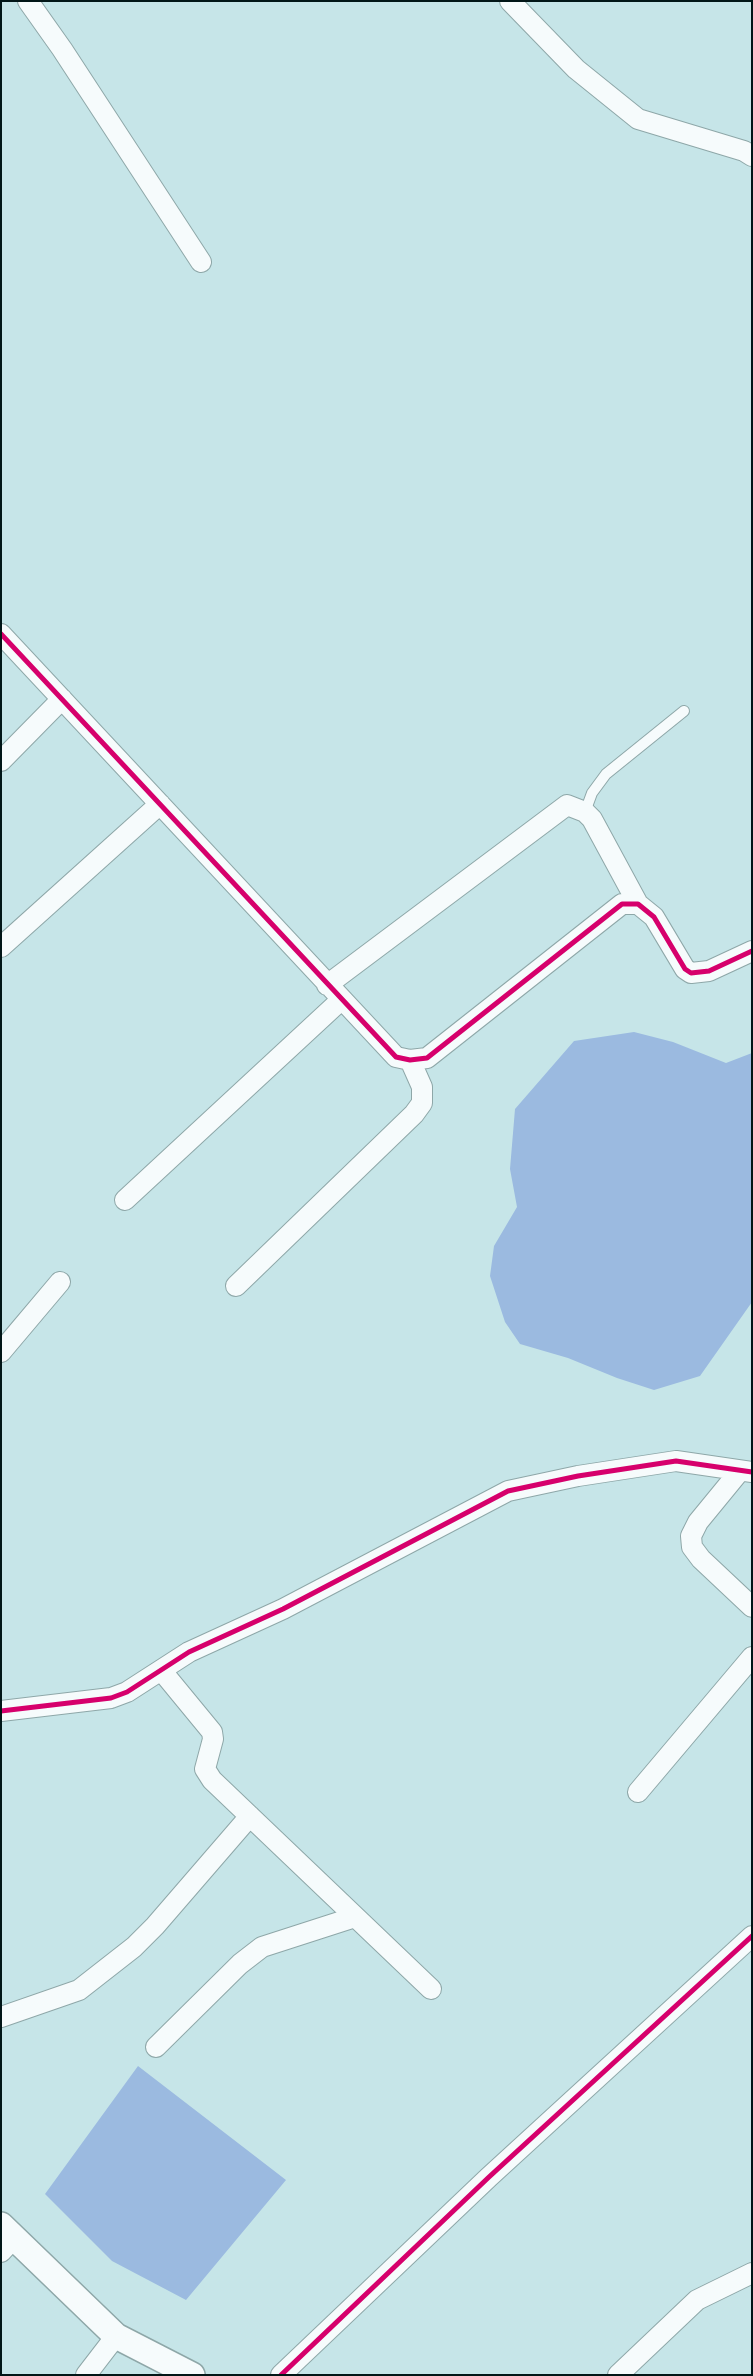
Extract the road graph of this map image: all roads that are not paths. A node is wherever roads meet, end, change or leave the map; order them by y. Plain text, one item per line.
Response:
1 (28, 1) edge
2 (510, 1) edge
3 (752, 156) edge
4 (201, 262) dead end
5 (1, 634) edge
6 (62, 699) junction
7 (684, 712) dead end
8 (1, 761) edge
9 (160, 804) junction
10 (584, 812) junction
11 (638, 904) junction
12 (1, 948) edge
13 (752, 950) edge
14 (327, 985) junction
15 (342, 1000) junction
16 (410, 1060) junction
17 (125, 1200) dead end
18 (60, 1282) dead end
19 (236, 1286) dead end
20 (1, 1352) edge
21 (745, 1472) edge
22 (752, 1607) edge
23 (752, 1657) edge
24 (174, 1661) junction
25 (1, 1711) edge
26 (638, 1792) dead end
27 (250, 1816) junction
28 (356, 1917) junction
29 (752, 1936) edge
30 (431, 1989) dead end
31 (1, 2016) edge
32 (156, 2047) dead end
33 (6, 2238) edge
34 (752, 2273) edge
35 (116, 2336) junction
36 (86, 2375) edge
37 (192, 2375) edge
38 (281, 2375) edge
39 (618, 2375) edge

1 - 4 street
2 - 3 street
5 - 6 street
6 - 8 street
6 - 9 street
7 - 10 lane
9 - 12 street
9 - 14 street
10 - 11 street
10 - 14 street
11 - 13 street
11 - 16 street
14 - 15 street
15 - 16 street
15 - 17 street
16 - 19 street
18 - 20 street
21 - 22 street
21 - 24 street
23 - 26 street
24 - 25 street
24 - 27 street
27 - 28 street
27 - 31 street
28 - 30 street
28 - 32 street
29 - 38 street
33 - 35 street
34 - 39 street
35 - 36 street
35 - 37 street

